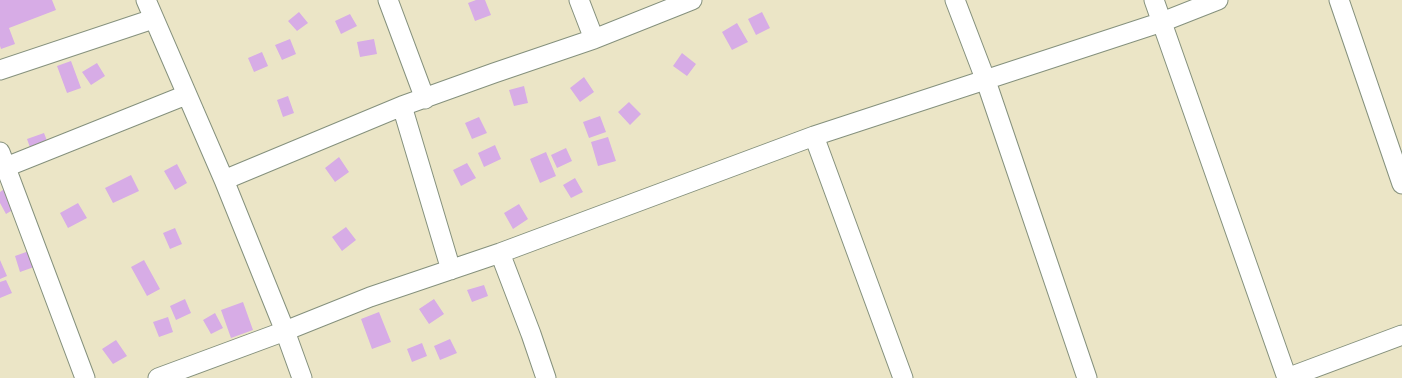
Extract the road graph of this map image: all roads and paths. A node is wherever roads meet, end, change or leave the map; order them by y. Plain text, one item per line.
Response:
1 (146, 0) edge
2 (388, 0) edge
3 (579, 0) edge
4 (692, 0) edge
5 (955, 0) edge
6 (1154, 0) edge
7 (1218, 0) edge
8 (1339, 0) edge
9 (153, 19) junction
10 (1162, 22) junction
11 (594, 39) junction
12 (0, 70) edge
13 (986, 81) junction
14 (186, 95) junction
15 (425, 99) junction
16 (402, 106) junction
17 (814, 136) junction
18 (3, 160) edge
19 (224, 180) junction
20 (1402, 184) edge
21 (500, 253) junction
22 (451, 270) junction
23 (285, 332) junction
24 (1402, 335) edge
25 (85, 378) edge
26 (158, 378) edge
27 (302, 378) edge
28 (546, 378) edge
29 (903, 378) edge
30 (1087, 378) edge
31 (1287, 378) edge

1 - 9 street
2 - 15 street
3 - 11 street
4 - 11 street
5 - 13 street
6 - 10 street
7 - 10 street
8 - 20 street
9 - 12 street
9 - 14 street
10 - 13 street
10 - 31 street
11 - 15 street
13 - 17 street
13 - 30 street
14 - 18 street
14 - 19 street
15 - 16 street
16 - 19 street
16 - 22 street
17 - 21 street
17 - 29 street
18 - 25 street
19 - 23 street
21 - 22 street
21 - 28 street
22 - 23 street
23 - 26 street
23 - 27 street
24 - 31 street

